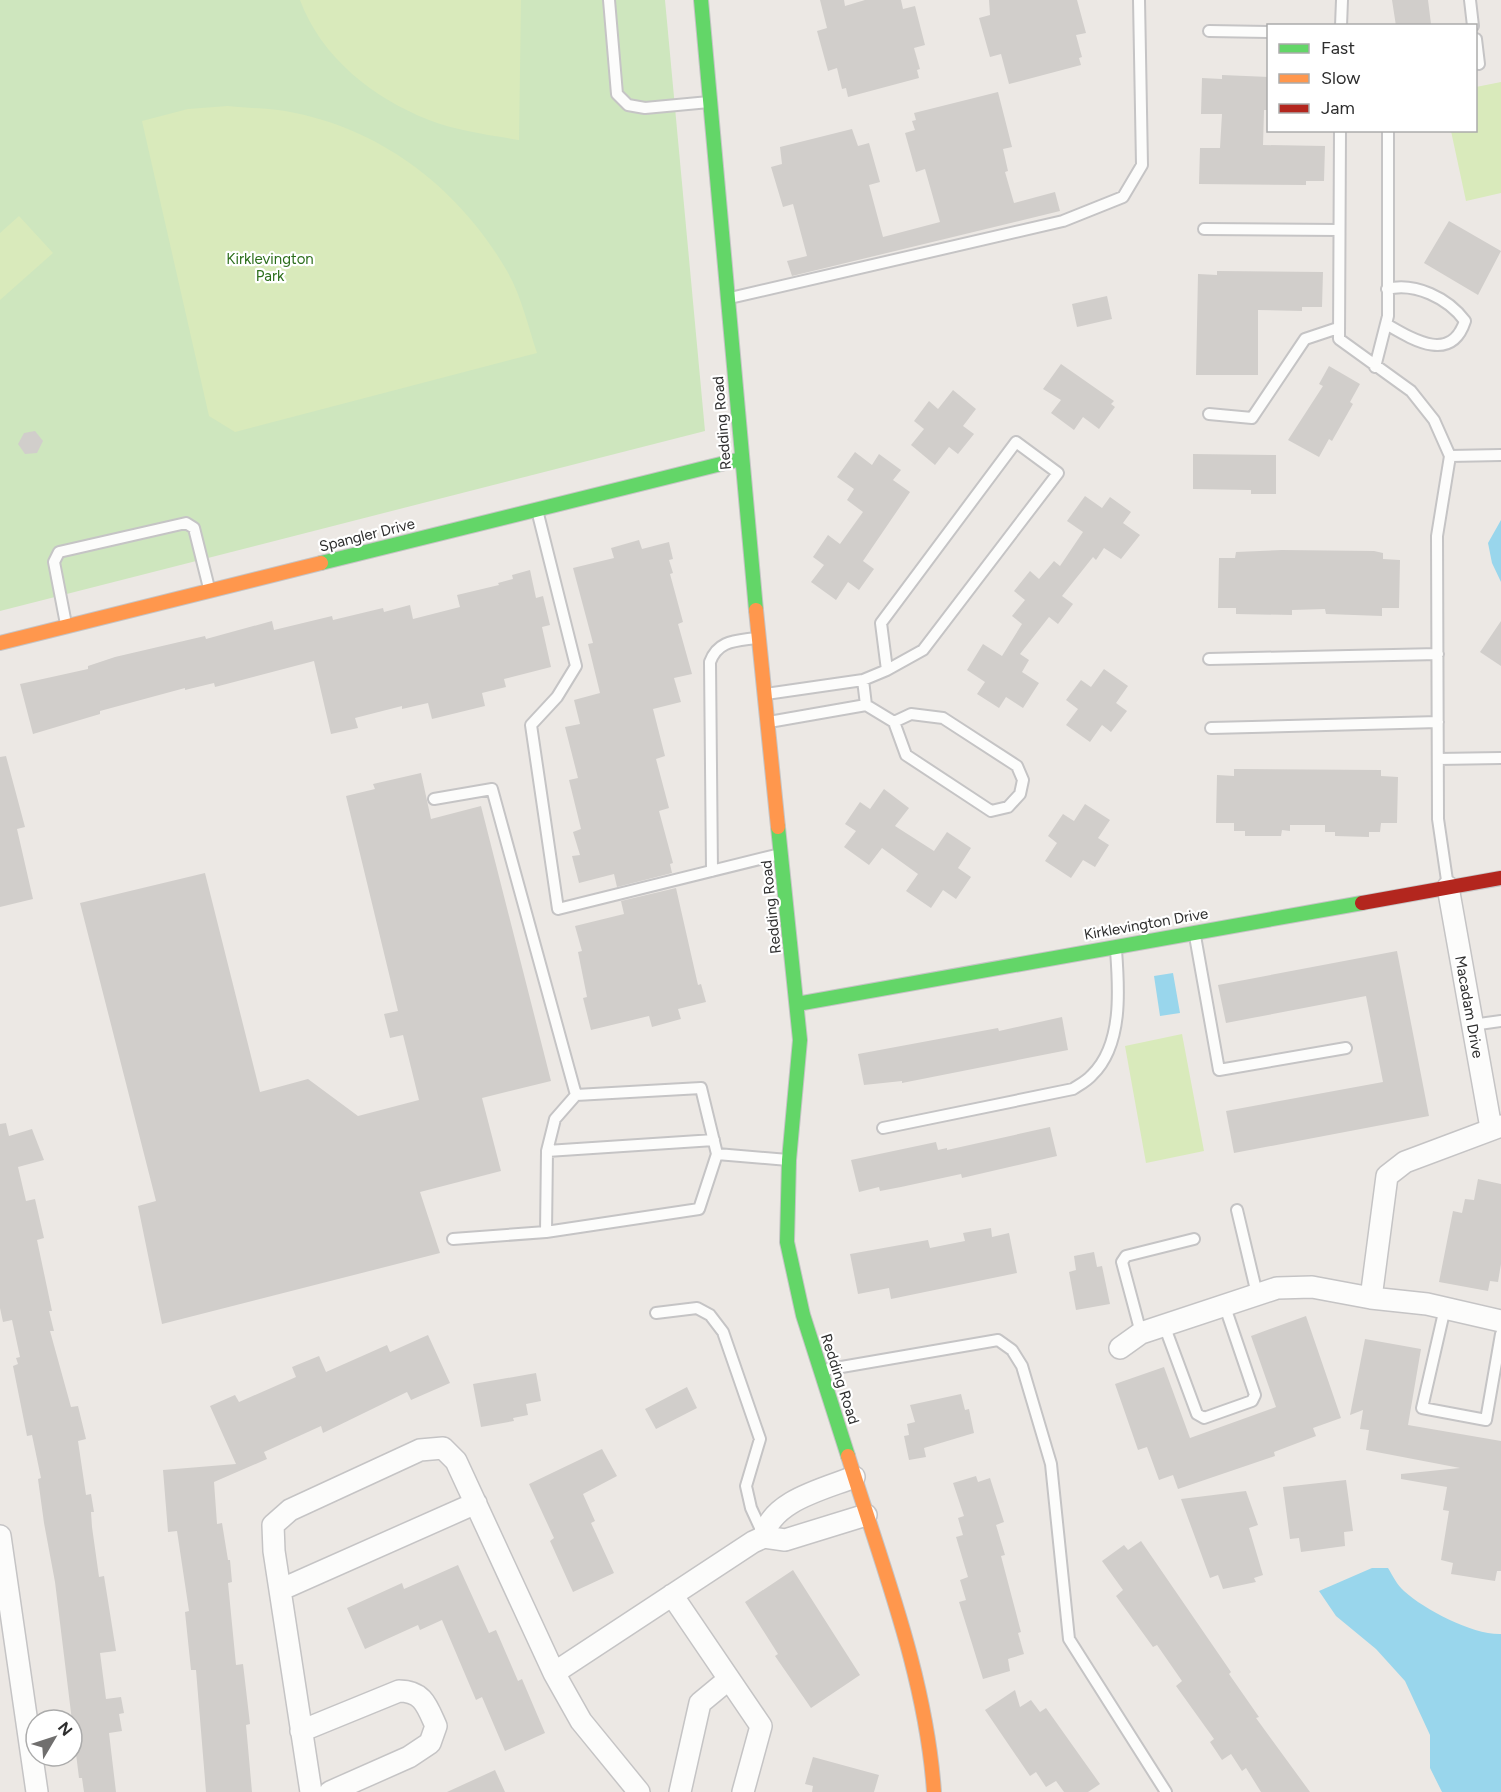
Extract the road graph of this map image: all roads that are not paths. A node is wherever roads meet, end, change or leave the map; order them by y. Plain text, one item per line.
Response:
1 (609, 0) edge
2 (700, 0) edge
3 (1139, 0) edge
4 (1342, 0) edge
5 (1470, 0) edge
6 (1341, 24) edge
7 (1473, 24) edge
8 (1209, 31) dead end
9 (1267, 32) edge
10 (1477, 47) edge
11 (1479, 64) dead end
12 (710, 102) junction
13 (1340, 132) edge
14 (1388, 132) edge
15 (1204, 230) dead end
16 (1339, 231) junction
17 (1387, 289) junction
18 (727, 298) junction
19 (1386, 324) junction
20 (1338, 328) junction
21 (1375, 367) junction
22 (1209, 414) dead end
23 (1501, 455) edge
24 (1450, 456) junction
25 (741, 459) junction
26 (537, 510) junction
27 (210, 592) junction
28 (66, 628) junction
29 (760, 638) junction
30 (0, 643) edge
31 (1438, 654) junction
32 (1209, 659) dead end
33 (887, 670) junction
34 (863, 680) junction
35 (765, 694) junction
36 (866, 705) junction
37 (768, 722) junction
38 (894, 722) junction
39 (1438, 722) junction
40 (1211, 728) dead end
41 (1501, 758) edge
42 (1438, 759) junction
43 (434, 800) dead end
44 (782, 854) junction
45 (712, 871) junction
46 (1501, 878) edge
47 (1448, 887) junction
48 (1194, 933) junction
49 (1115, 946) junction
50 (797, 1004) junction
51 (1501, 1021) edge
52 (1472, 1025) junction
53 (1346, 1048) dead end
54 (576, 1095) junction
55 (1496, 1127) edge
56 (882, 1128) dead end
57 (714, 1140) junction
58 (547, 1151) junction
59 (717, 1154) junction
60 (789, 1160) junction
61 (1236, 1209) dead end
62 (546, 1232) junction
63 (453, 1239) dead end
64 (1194, 1239) dead end
65 (1257, 1294) junction
66 (1371, 1298) junction
67 (1224, 1304) junction
68 (1445, 1308) junction
69 (656, 1313) dead end
70 (1501, 1321) edge
71 (1164, 1325) junction
72 (1141, 1333) junction
73 (1501, 1334) edge
74 (1120, 1348) dead end
75 (820, 1371) junction
76 (854, 1478) junction
77 (476, 1503) junction
78 (866, 1515) junction
79 (0, 1536) edge
80 (764, 1537) junction
81 (280, 1590) junction
82 (672, 1595) junction
83 (554, 1672) junction
84 (729, 1679) junction
85 (302, 1731) junction
86 (37, 1792) edge
87 (311, 1792) edge
88 (330, 1792) edge
89 (639, 1792) edge
90 (680, 1792) edge
91 (743, 1792) edge
92 (934, 1792) edge
93 (1166, 1792) edge

1 - 12 lane
2 - 12 street, Redding Road
3 - 18 lane
4 - 6 lane
5 - 7 lane
8 - 9 lane
10 - 11 lane
12 - 18 street, Redding Road
13 - 16 lane
14 - 17 lane
15 - 16 lane
16 - 20 lane
17 - 19 lane
17 - 19 lane
18 - 25 street, Redding Road
19 - 21 lane
20 - 21 lane
20 - 22 lane
21 - 24 lane
23 - 24 lane
24 - 31 lane
25 - 26 street, Spangler Drive
25 - 29 street, Redding Road
26 - 27 street, Spangler Drive
26 - 45 lane
27 - 28 street, Spangler Drive
27 - 28 lane
28 - 30 street, Spangler Drive
29 - 35 street, Redding Road
29 - 45 lane
31 - 32 lane
31 - 39 lane
33 - 33 lane
33 - 34 lane
34 - 35 lane
34 - 36 lane
35 - 37 street, Redding Road
36 - 37 lane
36 - 38 lane
37 - 44 street, Redding Road
38 - 38 lane
39 - 40 lane
39 - 42 lane
41 - 42 lane
42 - 47 lane
43 - 54 lane
44 - 45 lane
44 - 50 street, Redding Road
46 - 47 street, Kirklevington Drive
47 - 48 street, Kirklevington Drive
47 - 52 street, Macadam Drive
48 - 49 street, Kirklevington Drive
48 - 53 lane
49 - 50 street, Kirklevington Drive
49 - 56 lane
50 - 60 street, Redding Road
51 - 52 lane
52 - 55 street, Macadam Drive
54 - 57 lane
54 - 58 lane
55 - 66 street
57 - 58 lane
57 - 59 lane
58 - 62 lane
59 - 60 lane
59 - 62 lane
60 - 75 street, Redding Road
61 - 65 lane
62 - 63 lane
64 - 72 lane
65 - 66 street
65 - 67 street
66 - 68 street
67 - 71 street
67 - 71 lane
68 - 70 street
68 - 73 lane
69 - 80 lane
71 - 72 street
72 - 74 street
75 - 76 street, Redding Road
75 - 93 lane
76 - 78 street, Redding Road
76 - 80 street
77 - 81 street
77 - 81 street
77 - 83 street
78 - 80 street
78 - 92 street, Redding Road
79 - 86 street
80 - 82 street
81 - 85 street
82 - 83 street
82 - 84 street
83 - 89 street
84 - 90 street
84 - 91 street
85 - 87 street
85 - 88 street

